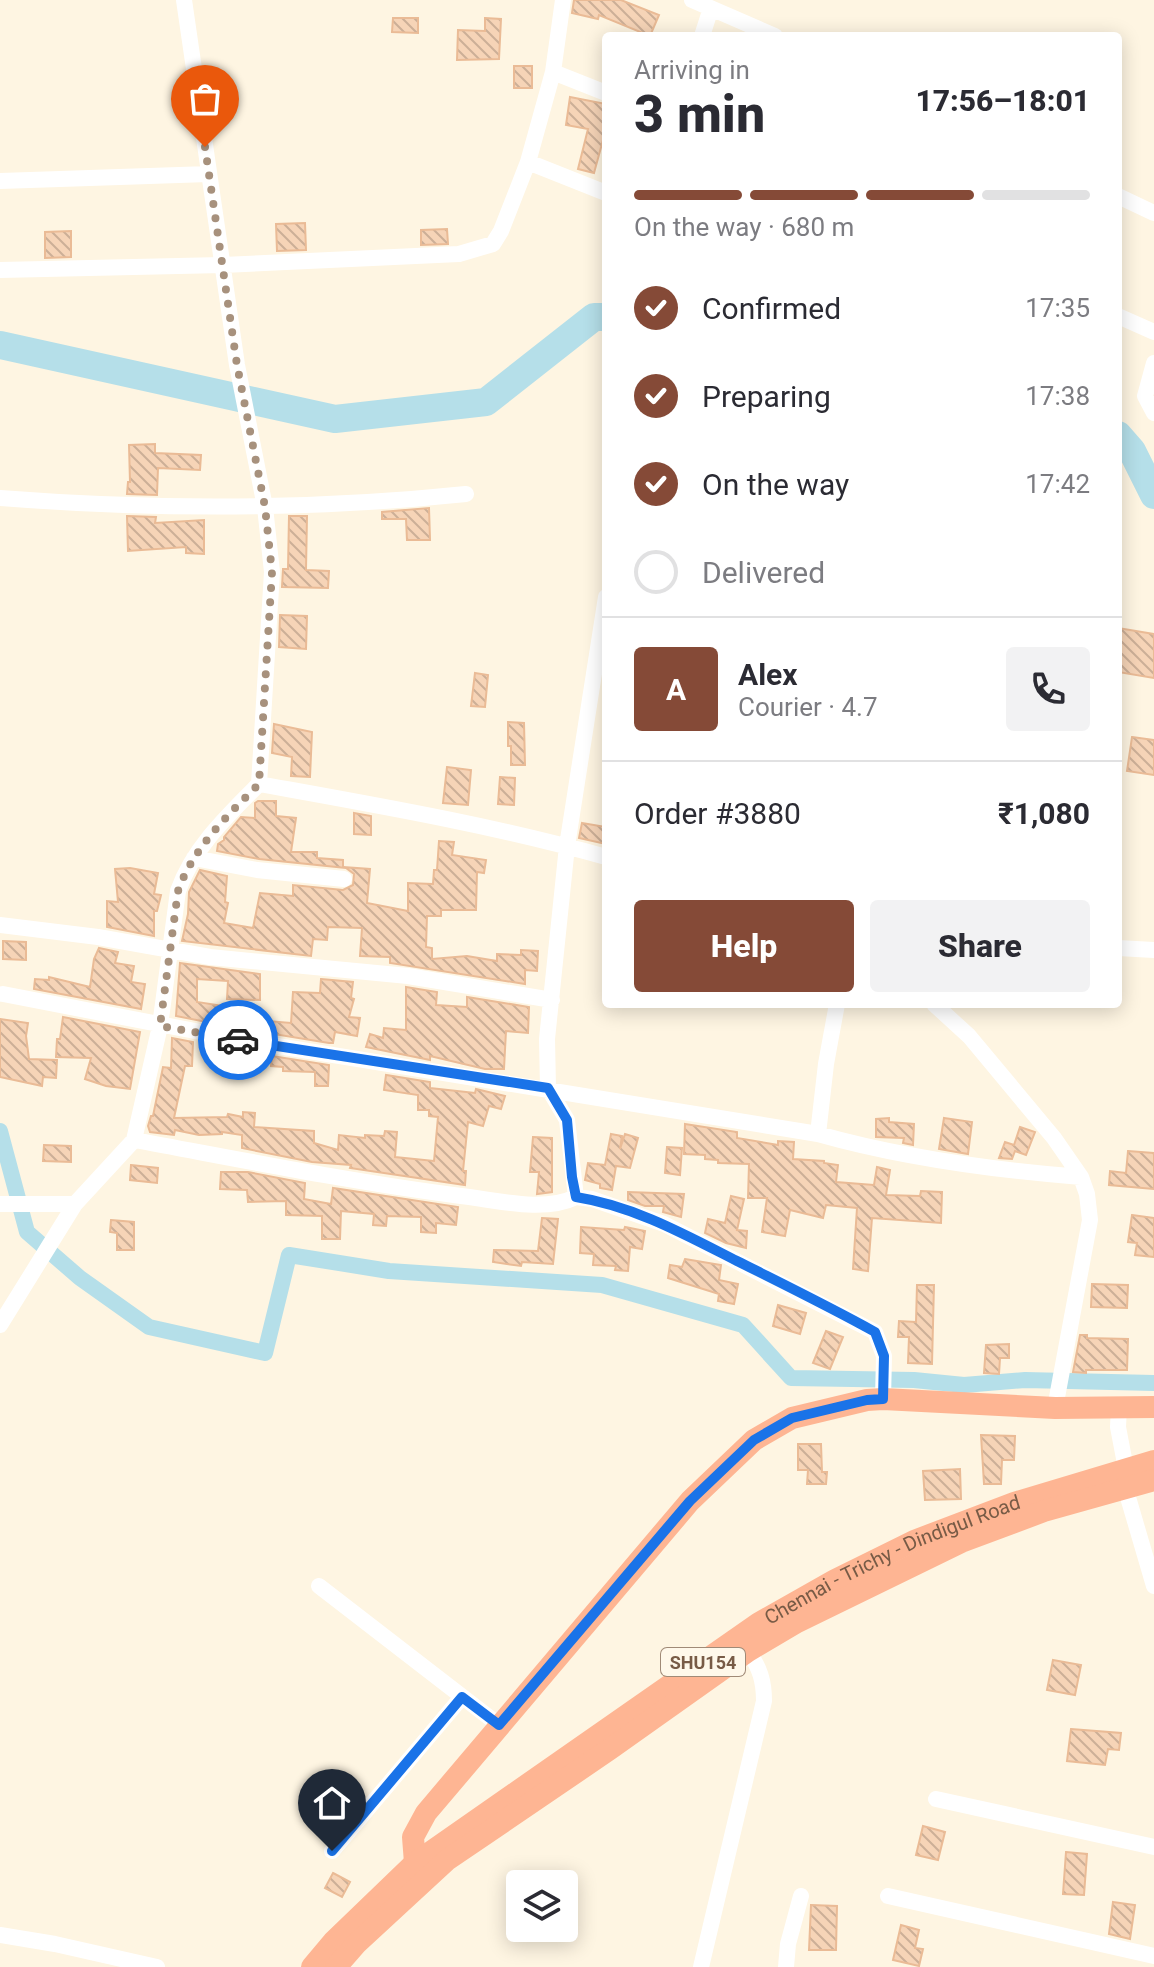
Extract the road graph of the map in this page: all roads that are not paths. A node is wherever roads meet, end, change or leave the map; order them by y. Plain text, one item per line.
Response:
1 (184, 0) edge
2 (563, 0) edge
3 (692, 0) edge
4 (711, 8) junction
5 (703, 32) edge
6 (766, 32) edge
7 (553, 72) junction
8 (602, 91) edge
9 (528, 162) junction
10 (209, 174) junction
11 (0, 181) edge
12 (602, 191) edge
13 (1122, 198) edge
14 (1154, 213) edge
15 (223, 265) junction
16 (0, 270) edge
17 (1122, 318) edge
18 (1154, 332) edge
19 (1154, 363) edge
20 (1154, 413) edge
21 (466, 494) dead end
22 (0, 498) edge
23 (265, 507) junction
24 (602, 623) edge
25 (259, 784) junction
26 (567, 846) junction
27 (602, 856) edge
28 (194, 858) junction
29 (344, 879) dead end
30 (0, 925) edge
31 (1122, 948) edge
32 (1154, 950) edge
33 (171, 952) junction
34 (3, 994) dead end
35 (552, 1000) junction
36 (836, 1008) edge
37 (938, 1008) edge
38 (160, 1026) junction
39 (548, 1088) junction
40 (818, 1134) junction
41 (134, 1140) junction
42 (1081, 1177) junction
43 (576, 1197) junction
44 (4, 1204) edge
45 (75, 1204) junction
46 (0, 1325) edge
47 (883, 1395) junction
48 (1057, 1400) junction
49 (1119, 1407) junction
50 (1154, 1407) edge
51 (1154, 1461) edge
52 (1126, 1478) junction
53 (1154, 1480) edge
54 (319, 1586) dead end
55 (1154, 1586) edge
56 (748, 1651) junction
57 (462, 1697) junction
58 (499, 1725) junction
59 (936, 1799) dead end
60 (1154, 1847) edge
61 (332, 1851) dead end
62 (415, 1863) junction
63 (801, 1896) dead end
64 (888, 1896) dead end
65 (0, 1935) edge
66 (1154, 1956) edge
67 (157, 1967) edge
68 (312, 1967) edge
69 (336, 1967) edge
70 (701, 1967) edge
71 (786, 1967) edge

1 - 10 street
2 - 7 street
3 - 4 street
4 - 5 street
4 - 6 street
7 - 8 street
7 - 9 street
9 - 12 street
9 - 15 street
10 - 11 street
10 - 15 street
13 - 14 street
15 - 16 street
15 - 23 street
17 - 18 street
19 - 20 street
21 - 23 street
22 - 23 street
23 - 25 street
24 - 26 street
25 - 26 street
25 - 28 street
26 - 27 street
26 - 35 street
28 - 29 street
28 - 33 street
30 - 33 street
31 - 32 street
33 - 35 street
33 - 38 street
34 - 38 street
35 - 39 street
36 - 40 street
37 - 42 street
38 - 39 street
38 - 41 street
39 - 40 street
39 - 43 street
40 - 42 street
41 - 43 street
41 - 45 street
42 - 48 street
43 - 47 street
44 - 45 street
45 - 46 street
47 - 48 highway
47 - 58 highway
48 - 49 highway
49 - 50 highway
49 - 52 street
51 - 52 highway, Chennai - Trichy - Dindigul Road / SHU154
52 - 53 highway, Chennai - Trichy - Dindigul Road
52 - 55 street
52 - 56 highway, Chennai - Trichy - Dindigul Road
52 - 62 highway, Chennai - Trichy - Dindigul Road / SHU154
54 - 57 street
56 - 69 highway, Chennai - Trichy - Dindigul Road
56 - 70 street
57 - 58 street
57 - 61 street
58 - 62 highway
59 - 60 street
62 - 68 highway, Chennai - Trichy - Dindigul Road / SHU154
63 - 71 street
64 - 66 street
65 - 67 street

